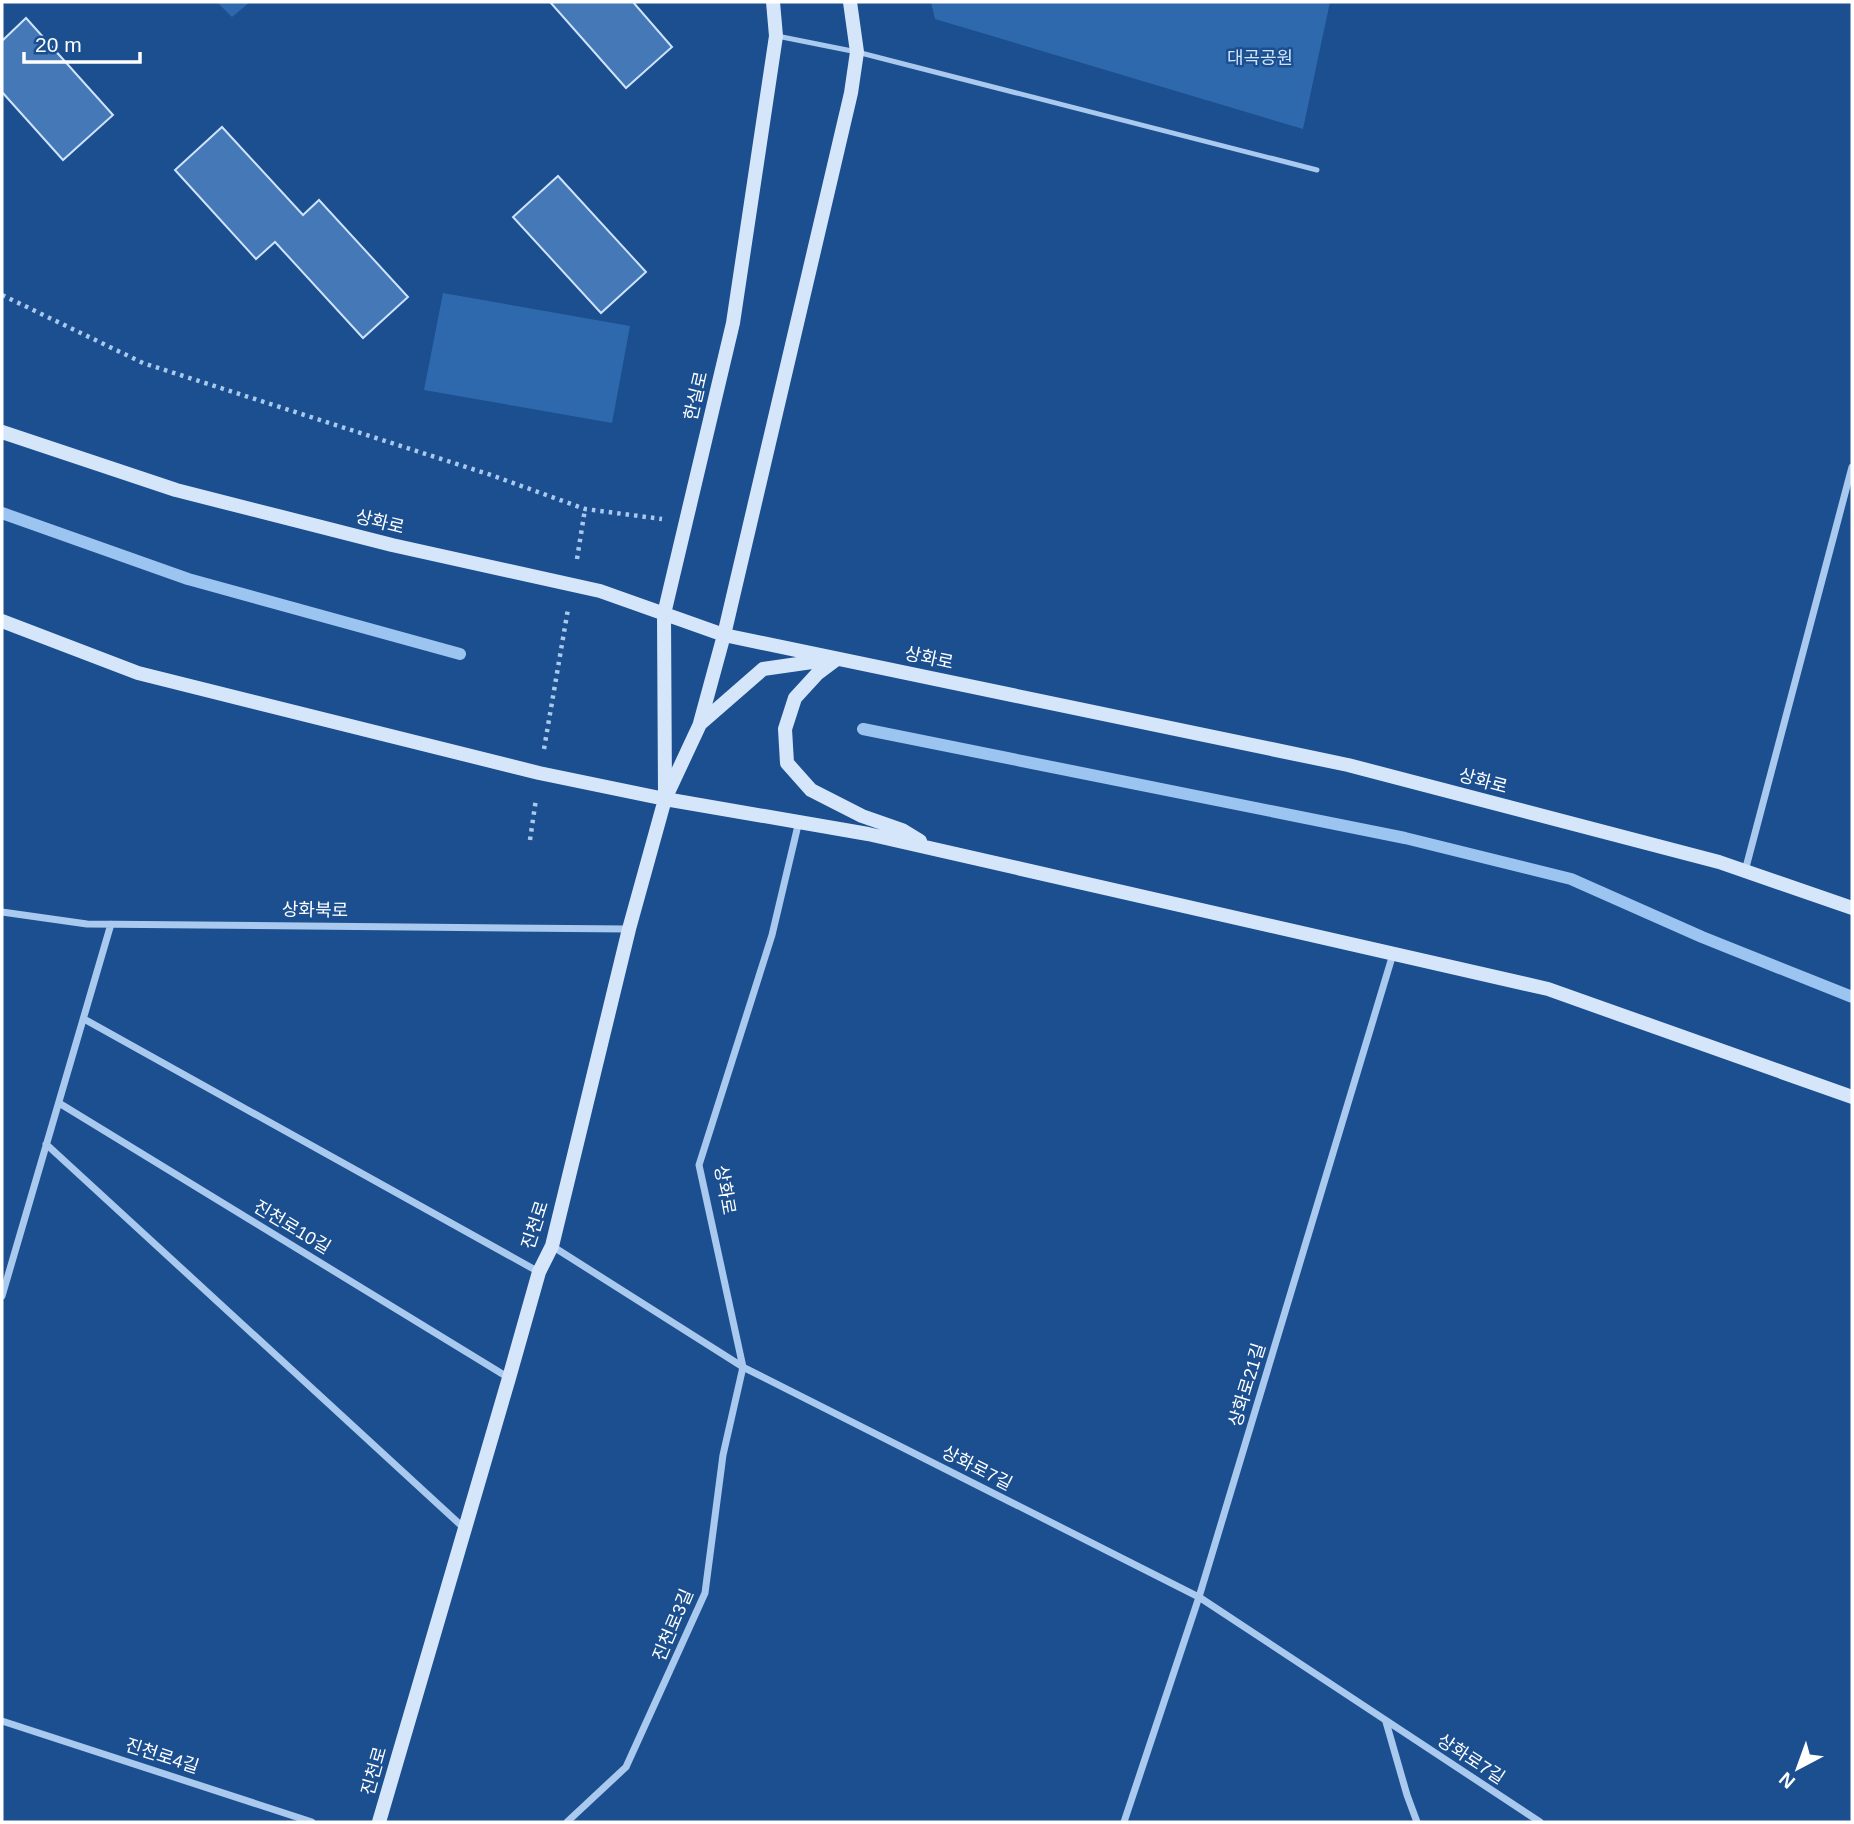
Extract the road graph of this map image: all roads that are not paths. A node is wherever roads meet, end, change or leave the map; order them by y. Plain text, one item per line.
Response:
1 (774, 2) edge
2 (850, 2) edge
3 (776, 36) junction
4 (857, 52) junction
5 (1318, 170) dead end
6 (2, 432) edge
7 (1852, 467) edge
8 (664, 614) junction
9 (2, 621) edge
10 (724, 635) junction
11 (838, 659) junction
12 (700, 724) junction
13 (665, 799) junction
14 (799, 821) junction
15 (932, 848) junction
16 (1745, 871) junction
17 (1852, 908) edge
18 (2, 912) edge
19 (111, 924) junction
20 (629, 929) junction
21 (1393, 954) junction
22 (84, 1018) junction
23 (1852, 1097) edge
24 (59, 1103) junction
25 (46, 1144) junction
26 (552, 1246) junction
27 (539, 1272) junction
28 (2, 1296) edge
29 (743, 1367) junction
30 (509, 1378) junction
31 (465, 1529) junction
32 (1199, 1597) junction
33 (2, 1721) edge
34 (1386, 1721) junction
35 (312, 1822) edge
36 (379, 1822) edge
37 (567, 1822) edge
38 (1124, 1822) edge
39 (1417, 1822) edge
40 (1539, 1822) edge

1 - 3 main road, 한실로
2 - 4 main road
3 - 4 lane
3 - 8 main road, 한실로
4 - 5 lane
4 - 10 main road
6 - 8 main road, 상화로
7 - 16 street
8 - 10 main road, 상화로
8 - 13 main road, 한실로
9 - 13 main road
10 - 11 main road, 상화로
10 - 12 main road
11 - 12 main road
11 - 15 main road
11 - 16 main road, 상화로
12 - 13 main road
13 - 14 main road
13 - 20 main road, 진천로
14 - 15 main road
14 - 29 street, 상화로
15 - 21 main road
16 - 17 main road, 상화로
18 - 19 street, 상화북로
19 - 20 street, 상화북로
19 - 22 street
20 - 26 main road, 진천로
21 - 23 main road
21 - 32 street, 상화로21길
22 - 24 street
22 - 27 street
24 - 25 street
24 - 30 street, 진천로10길
25 - 28 street
25 - 31 street
26 - 27 main road, 진천로
26 - 29 street, 상화로7길
27 - 30 main road, 진천로
29 - 32 street, 상화로7길
29 - 37 street, 진천로3길
30 - 31 main road, 진천로
31 - 36 main road, 진천로
32 - 34 street, 상화로7길
32 - 38 street, 상화로21길
33 - 35 street, 진천로4길
34 - 39 street
34 - 40 street, 상화로7길

